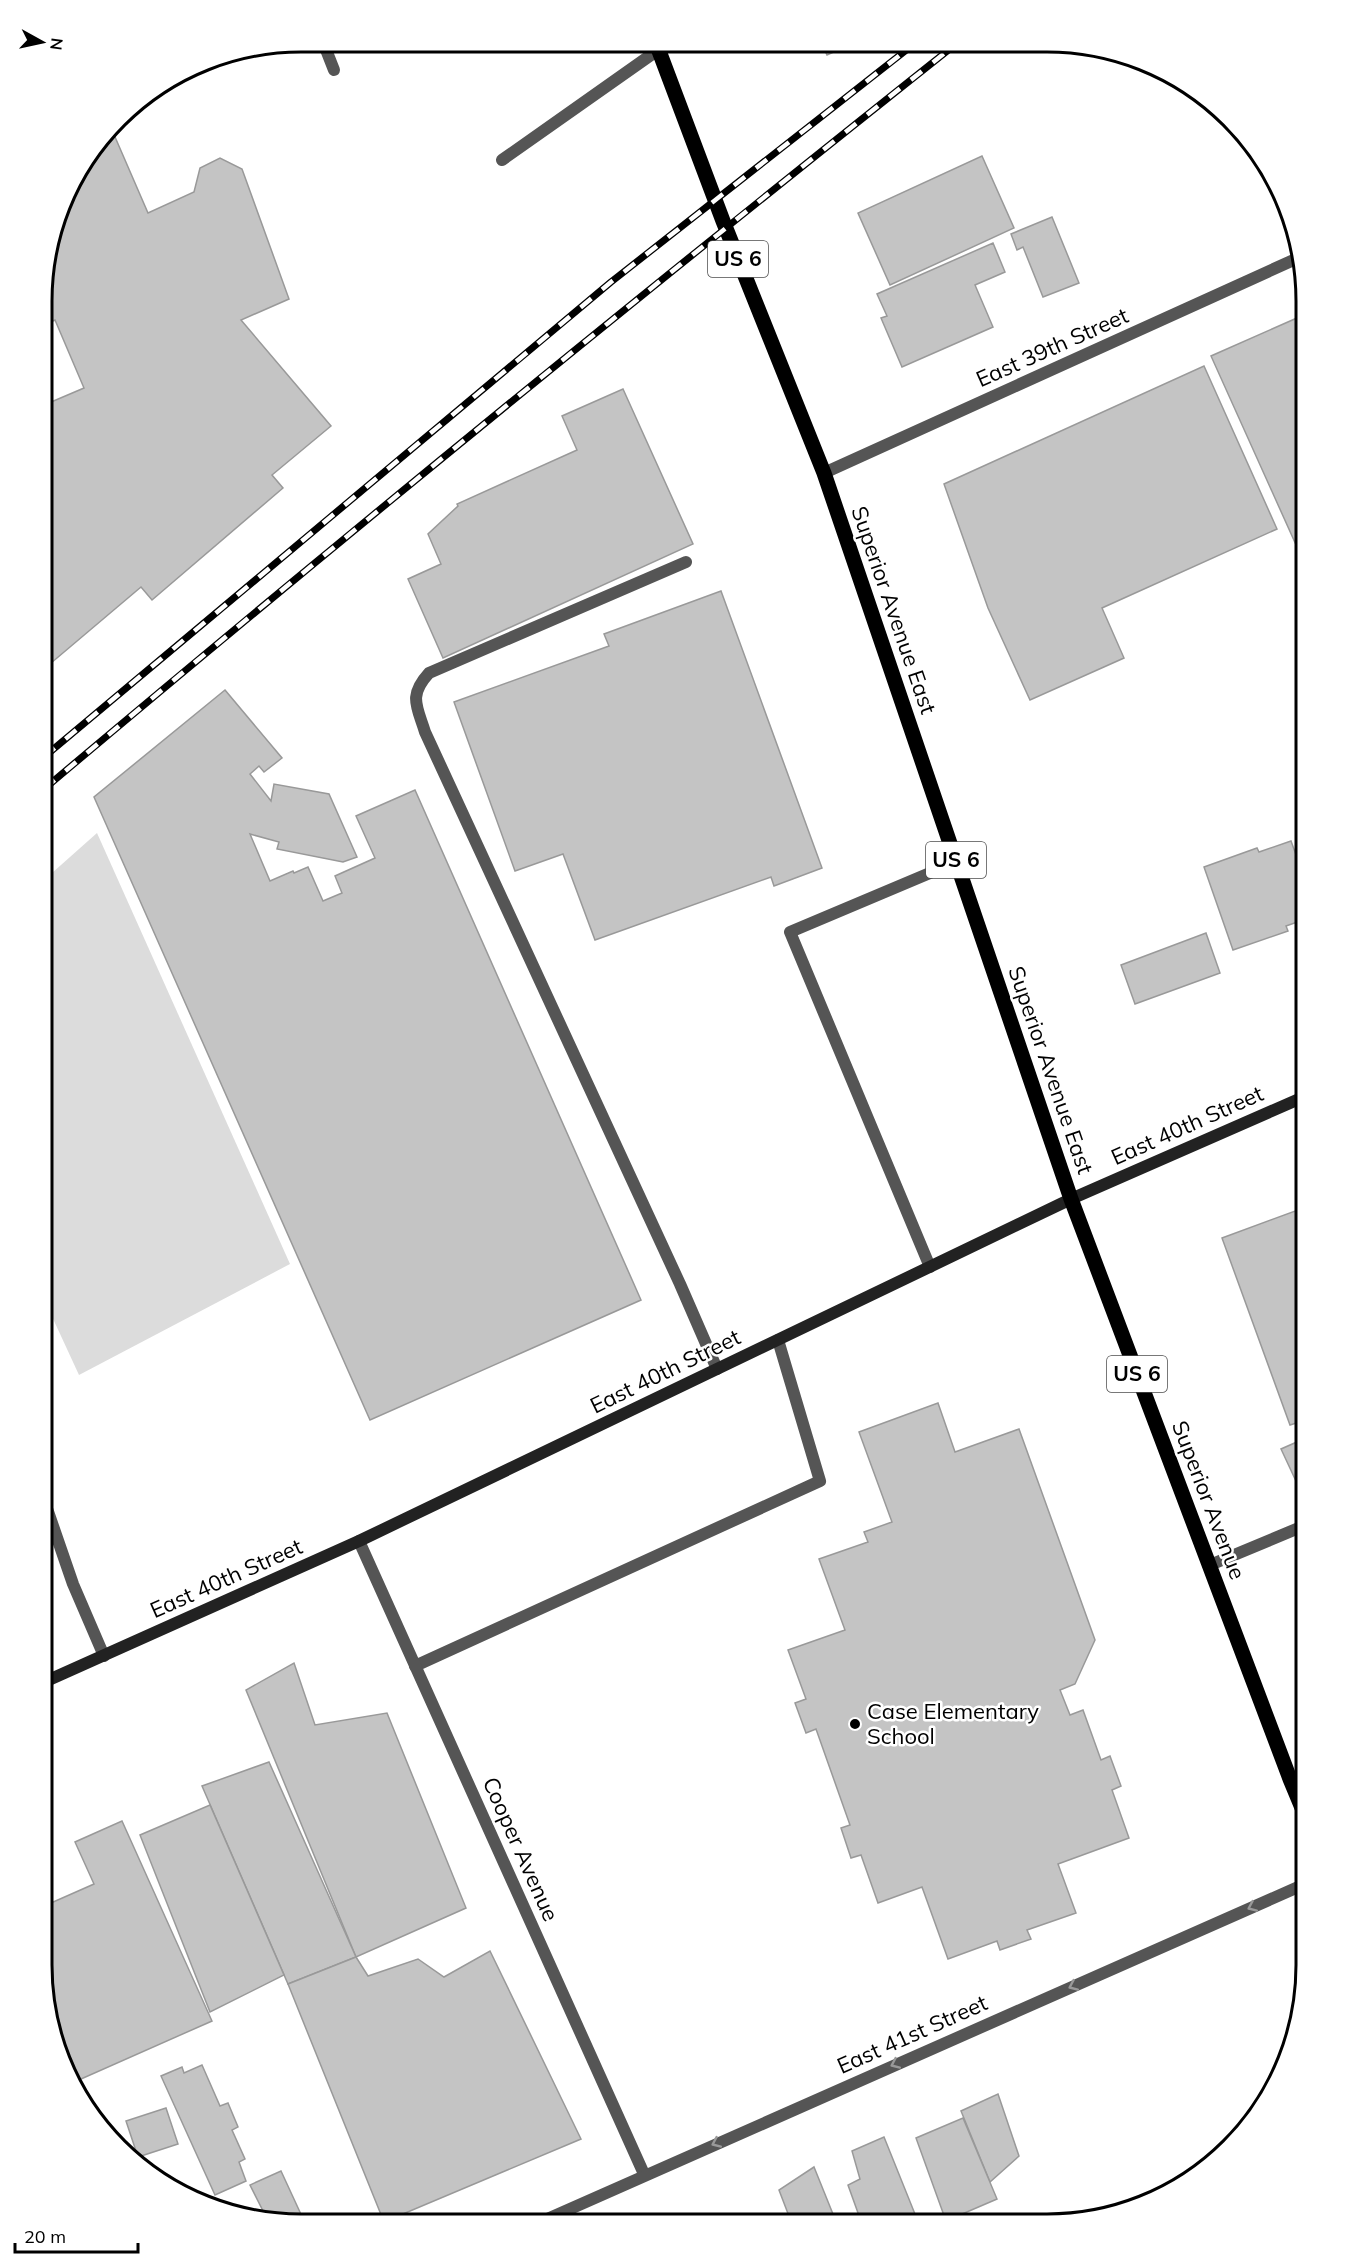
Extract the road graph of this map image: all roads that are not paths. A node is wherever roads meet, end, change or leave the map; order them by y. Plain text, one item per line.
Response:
1 (327, 52) edge
2 (650, 52) edge
3 (659, 52) edge
4 (334, 70) dead end
5 (502, 160) dead end
6 (1292, 261) edge
7 (824, 473) junction
8 (686, 562) dead end
9 (956, 862) junction
10 (1296, 1100) edge
11 (1071, 1199) junction
12 (930, 1267) junction
13 (778, 1340) junction
14 (717, 1369) junction
15 (52, 1523) edge
16 (1296, 1529) edge
17 (359, 1541) junction
18 (1209, 1565) junction
19 (104, 1656) junction
20 (415, 1666) junction
21 (52, 1679) edge
22 (1296, 1793) edge
23 (1296, 1888) edge
24 (644, 2174) junction
25 (558, 2214) edge

1 - 4 street
2 - 5 street
3 - 7 main road, Superior Avenue East / US 6
6 - 7 street, East 39th Street
7 - 9 main road, Superior Avenue East / US 6
8 - 14 street
9 - 11 main road, Superior Avenue East / US 6
9 - 12 street
10 - 11 street, East 40th Street
11 - 12 street, East 40th Street
11 - 18 main road, Superior Avenue / US 6
12 - 13 street, East 40th Street
13 - 14 street, East 40th Street
13 - 20 street
14 - 17 street, East 40th Street
15 - 19 street
16 - 18 street
17 - 19 street, East 40th Street
17 - 20 street, Cooper Avenue
18 - 22 main road, Superior Avenue / US 6
19 - 21 street, East 40th Street
20 - 24 street, Cooper Avenue
23 -> 24 street, East 41st Street
24 - 25 street, East 41st Street

